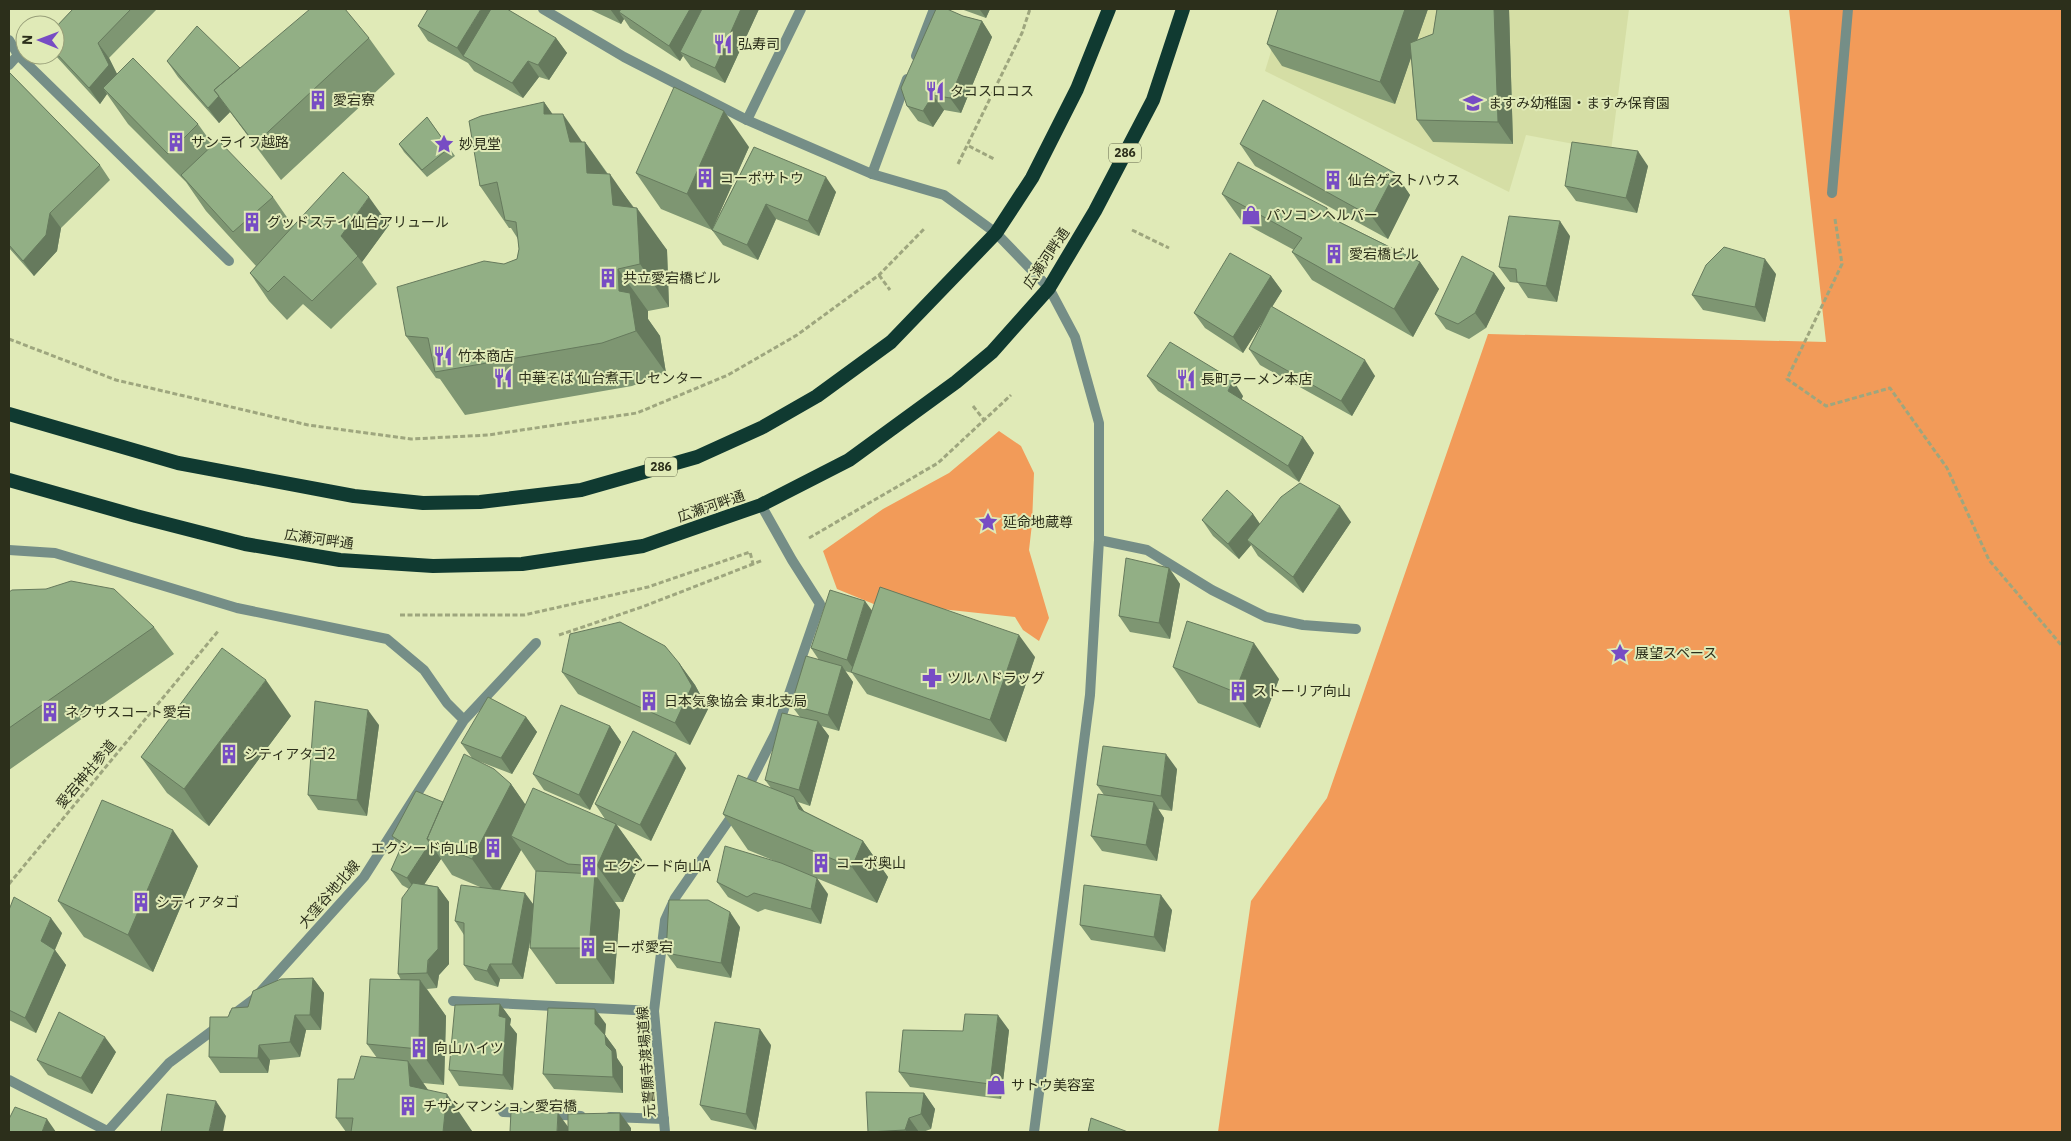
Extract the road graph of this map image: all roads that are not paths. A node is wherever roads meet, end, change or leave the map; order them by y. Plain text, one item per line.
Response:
1 (801, 9) edge
2 (934, 9) edge
3 (1109, 9) edge
4 (1183, 9) edge
5 (1848, 9) edge
6 (547, 10) edge
7 (28, 65) edge
8 (747, 120) junction
9 (872, 174) junction
10 (1832, 193) road end
11 (996, 233) junction
12 (229, 261) edge
13 (1049, 288) junction
14 (9, 414) edge
15 (9, 480) edge
16 (761, 506) junction
17 (1099, 540) junction
18 (9, 550) edge
19 (1356, 629) dead end
20 (536, 643) dead end
21 (464, 720) junction
22 (453, 1001) dead end
23 (654, 1011) junction
24 (9, 1080) edge
25 (504, 1112) dead end
26 (664, 1119) junction
27 (107, 1131) edge
28 (665, 1132) edge
29 (1034, 1132) edge

1 - 8 street
2 - 9 street
3 - 11 highway, 286
4 - 13 highway, 広瀬河畔通 / 286
5 - 10 street
6 - 8 street
7 - 12 street
8 - 9 street
9 - 11 street
11 - 13 street
11 - 14 highway, 286
13 - 16 highway, 広瀬河畔通 / 286
13 - 17 street
15 - 16 highway, 広瀬河畔通 / 286
16 - 23 street, 元誓願寺渡場道線
17 - 19 street
17 - 29 street
18 - 21 street
20 - 21 street, 大窪谷地北線
21 - 27 street, 大窪谷地北線
22 - 23 street
23 - 26 street, 元誓願寺渡場道線
24 - 27 street
25 - 26 street
26 - 28 street, 元誓願寺渡場道線

